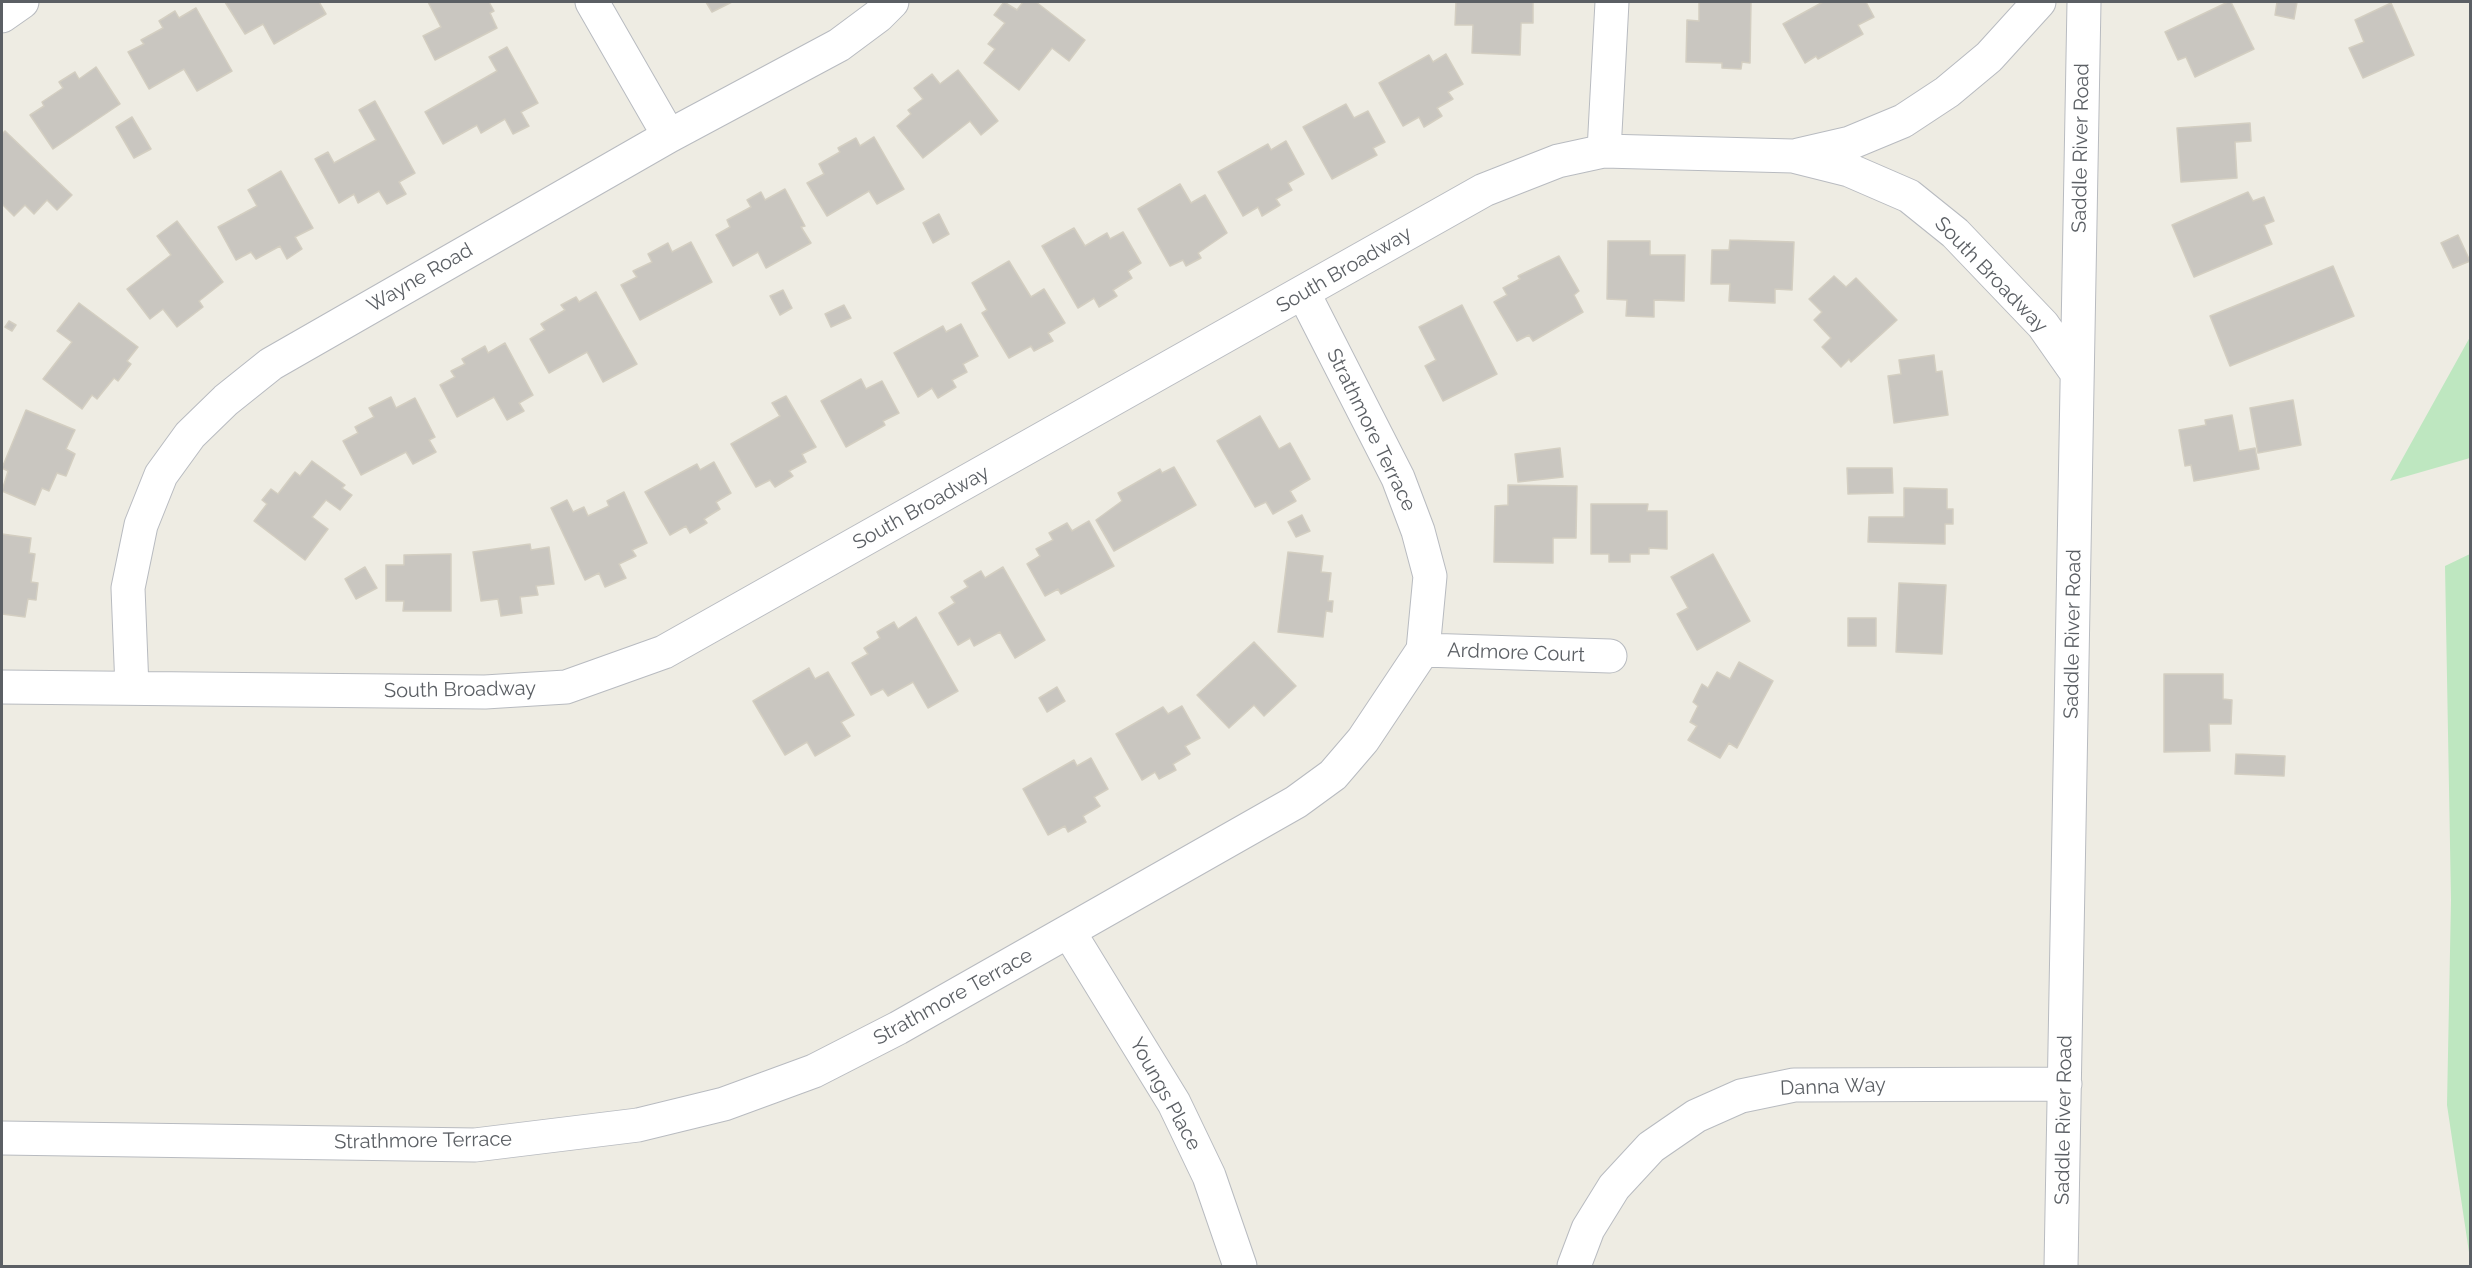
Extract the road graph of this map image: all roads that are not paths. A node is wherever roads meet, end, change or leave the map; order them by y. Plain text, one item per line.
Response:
1 (22, 2) edge
2 (592, 2) edge
3 (892, 2) edge
4 (1612, 2) edge
5 (2038, 2) edge
6 (2084, 2) edge
7 (2, 16) edge
8 (669, 136) junction
9 (1604, 151) junction
10 (1793, 156) junction
11 (1304, 294) junction
12 (2076, 372) junction
13 (1423, 650) junction
14 (1610, 656) dead end
15 (2, 687) edge
16 (132, 688) junction
17 (1069, 932) junction
18 (2065, 1084) junction
19 (2, 1138) edge
20 (1240, 1266) edge
21 (1574, 1266) edge
22 (2061, 1266) edge

1 - 7 street
2 - 8 street
3 - 8 street, Wayne Road
4 - 9 street
5 - 10 street, South Broadway
6 - 12 street, Saddle River Road
8 - 16 street, Wayne Road
9 - 10 street, South Broadway
9 - 11 street, South Broadway
10 - 12 street, South Broadway
11 - 13 street, Strathmore Terrace
11 - 16 street, South Broadway
12 - 18 street, Saddle River Road
13 - 14 street, Ardmore Court
13 - 17 street, Strathmore Terrace
15 - 16 street, South Broadway
17 - 19 street, Strathmore Terrace
17 - 20 street, Youngs Place
18 - 21 street, Danna Way
18 - 22 street, Saddle River Road

